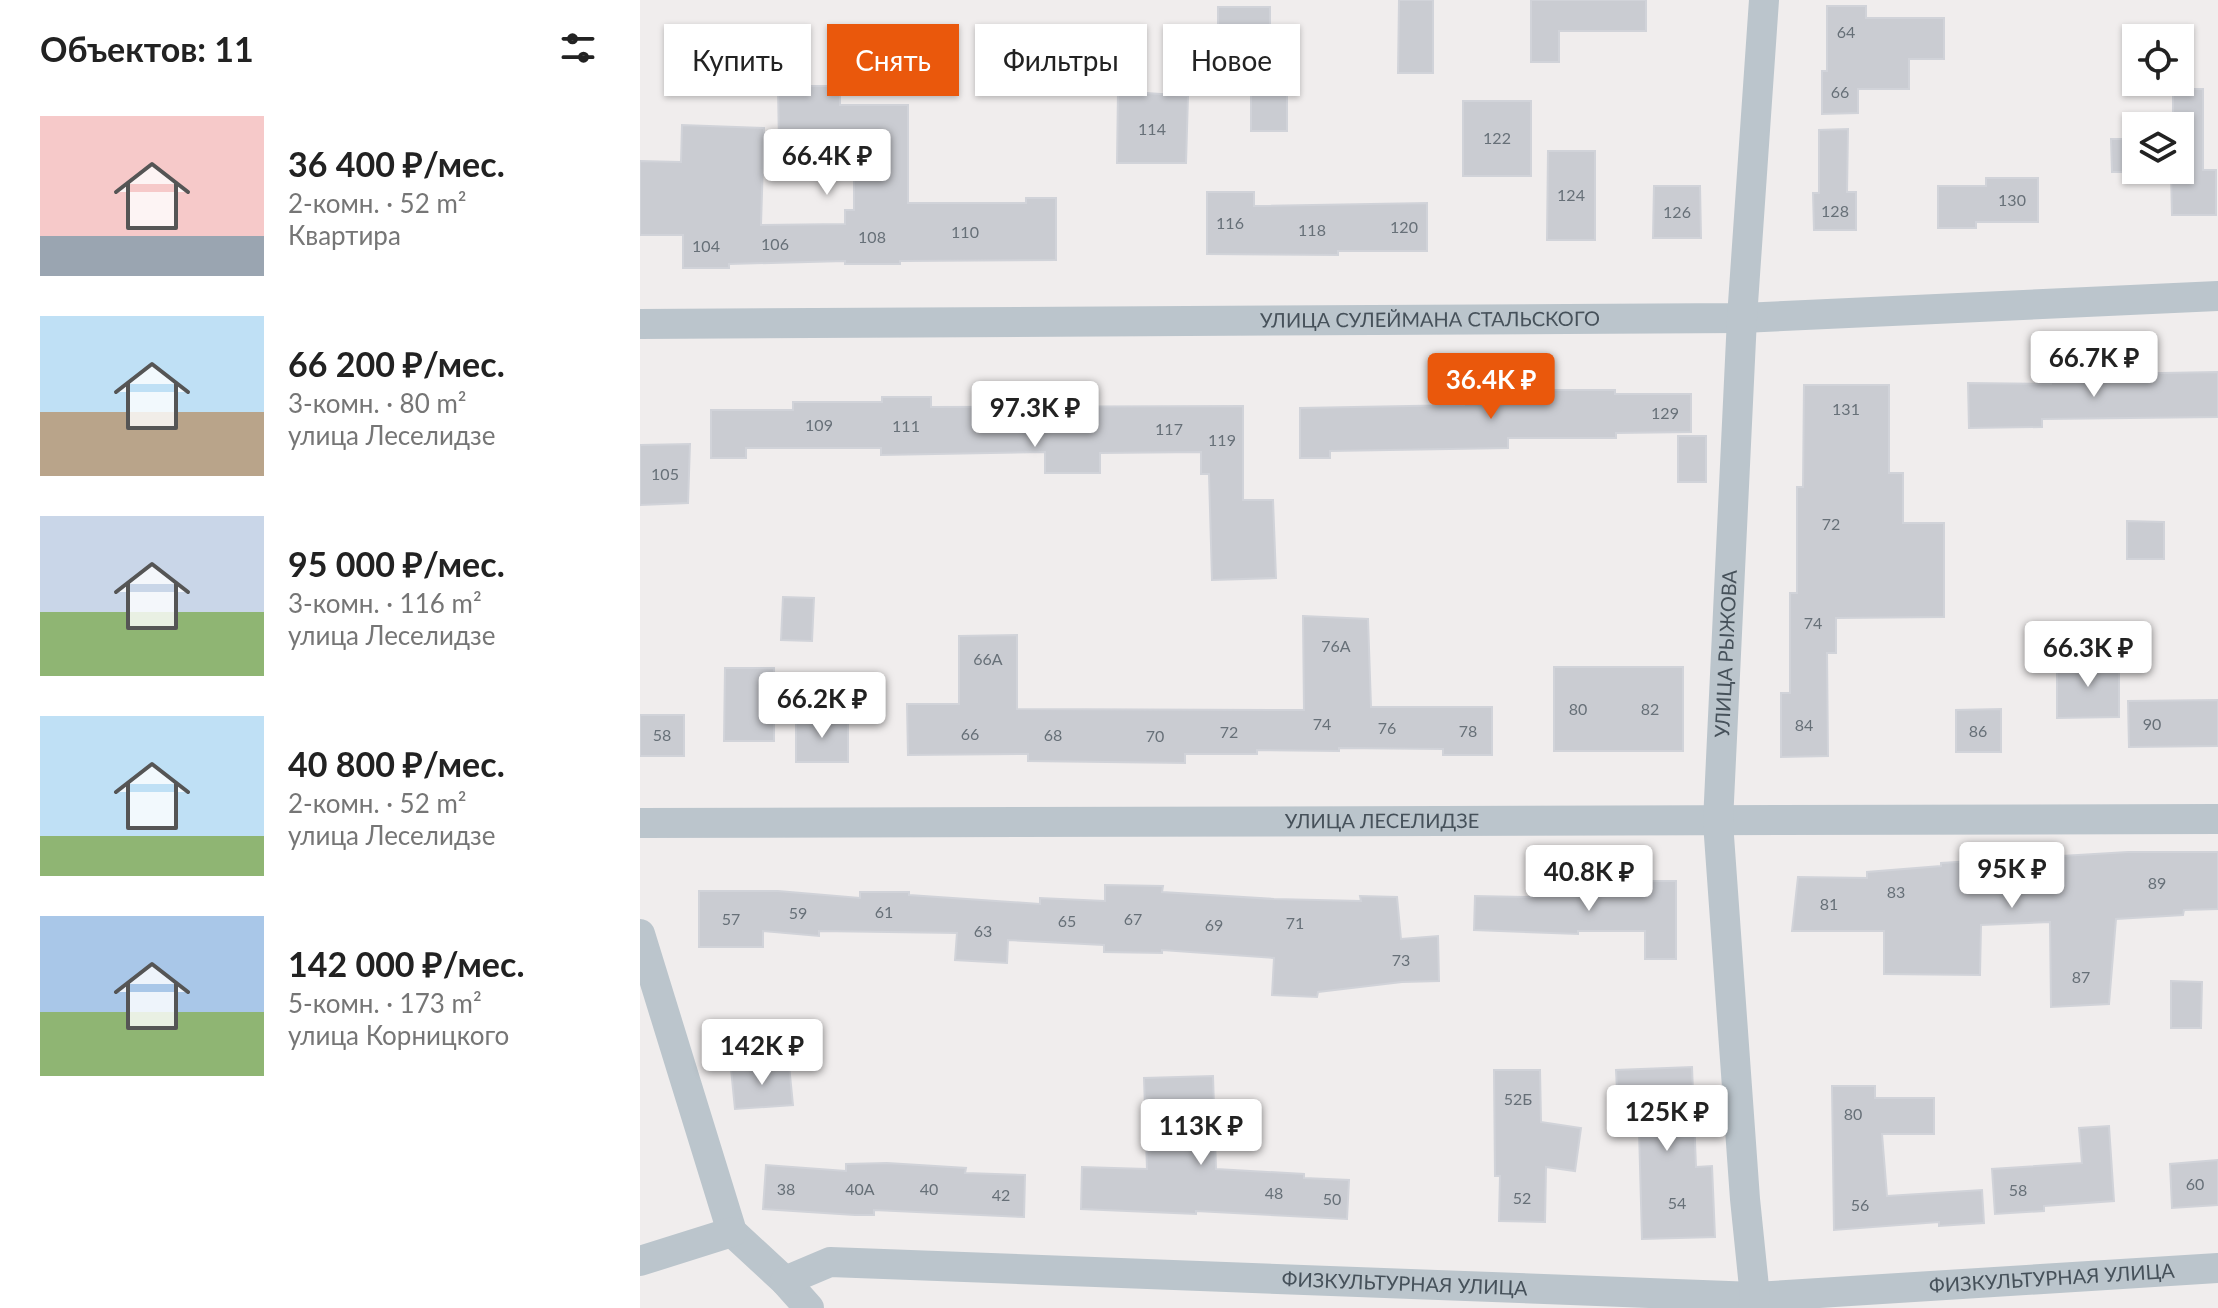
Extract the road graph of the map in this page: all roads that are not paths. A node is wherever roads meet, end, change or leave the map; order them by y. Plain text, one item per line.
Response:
1 (1764, 0) edge
2 (2218, 296) edge
3 (1742, 318) junction
4 (640, 324) edge
5 (2218, 819) edge
6 (1718, 822) junction
7 (640, 823) edge
8 (640, 934) edge
9 (732, 1232) junction
10 (640, 1261) edge
11 (2218, 1268) edge
12 (785, 1281) junction
13 (1754, 1303) edge
14 (809, 1308) edge

1 - 3 street, УЛИЦА РЫЖОВА
2 - 3 street, УЛИЦА СУЛЕЙМАНА СТАЛЬСКОГО
3 - 4 street, УЛИЦА СУЛЕЙМАНА СТАЛЬСКОГО
3 - 6 street, УЛИЦА РЫЖОВА
5 - 6 street, УЛИЦА ЛЕСЕЛИДЗЕ
6 - 7 street, УЛИЦА ЛЕСЕЛИДЗЕ
6 - 13 street, УЛИЦА РЫЖОВА
8 - 9 street
9 - 10 street
9 - 12 street
11 - 13 street, ФИЗКУЛЬТУРНАЯ УЛИЦА
12 - 13 street, ФИЗКУЛЬТУРНАЯ УЛИЦА
12 - 14 street

